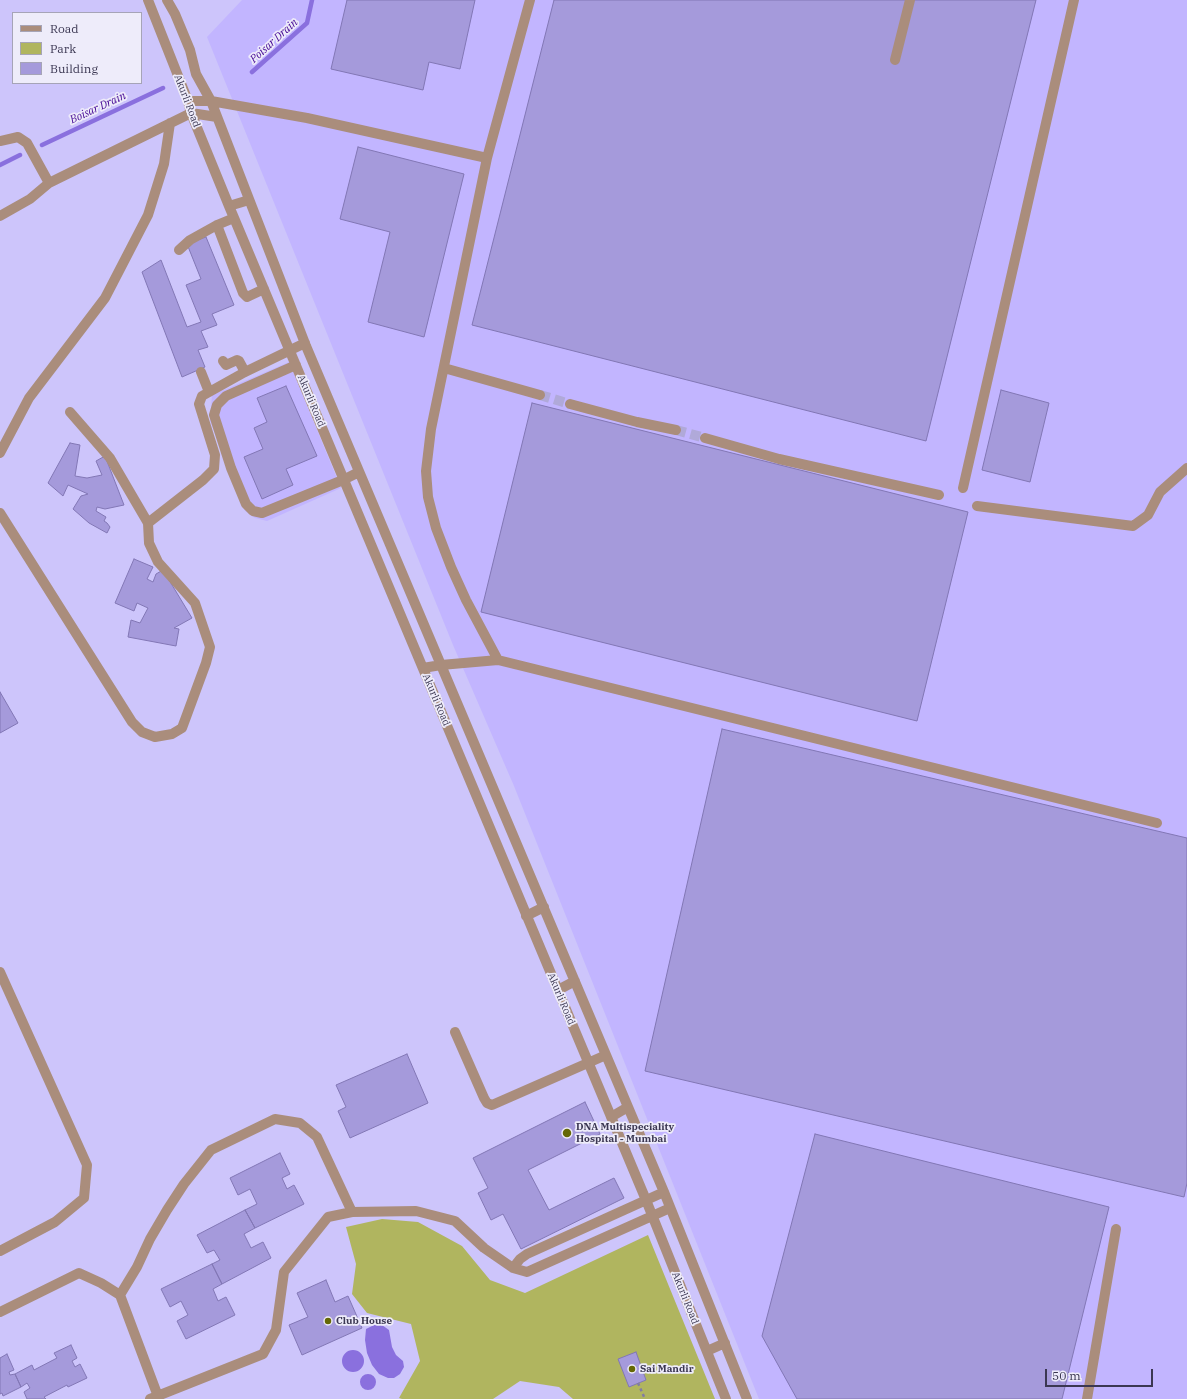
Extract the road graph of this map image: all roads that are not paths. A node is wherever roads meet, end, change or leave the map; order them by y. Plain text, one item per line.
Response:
1 (148, 0) edge
2 (167, 0) edge
3 (530, 0) edge
4 (910, 0) edge
5 (1074, 0) edge
6 (895, 60) dead end
7 (188, 101) junction
8 (211, 101) junction
9 (191, 113) junction
10 (216, 117) junction
11 (170, 123) junction
12 (0, 141) edge
13 (487, 158) junction
14 (49, 183) junction
15 (249, 200) junction
16 (229, 206) junction
17 (0, 216) edge
18 (234, 218) junction
19 (217, 225) junction
20 (179, 250) dead end
21 (264, 289) junction
22 (305, 343) junction
23 (289, 350) junction
24 (223, 361) dead end
25 (296, 365) junction
26 (444, 368) junction
27 (201, 372) dead end
28 (245, 372) junction
29 (209, 392) junction
30 (540, 396) tunnel mouth
31 (570, 404) tunnel mouth
32 (70, 412) dead end
33 (676, 430) tunnel mouth
34 (705, 438) tunnel mouth
35 (0, 453) edge
36 (1187, 468) edge
37 (359, 472) junction
38 (343, 480) junction
39 (963, 488) dead end
40 (940, 495) dead end
41 (977, 506) dead end
42 (0, 513) edge
43 (148, 523) junction
44 (399, 565) junction
45 (382, 572) junction
46 (498, 660) junction
47 (441, 665) junction
48 (423, 668) junction
49 (472, 738) junction
50 (455, 744) junction
51 (499, 801) junction
52 (481, 807) junction
53 (1157, 823) dead end
54 (519, 850) junction
55 (502, 858) junction
56 (544, 907) junction
57 (526, 916) junction
58 (0, 972) edge
59 (575, 981) junction
60 (558, 990) junction
61 (455, 1032) dead end
62 (606, 1055) junction
63 (588, 1063) junction
64 (628, 1108) junction
65 (611, 1117) junction
66 (664, 1192) junction
67 (646, 1200) junction
68 (670, 1208) junction
69 (352, 1212) junction
70 (652, 1216) junction
71 (1116, 1229) dead end
72 (0, 1251) edge
73 (512, 1268) junction
74 (120, 1295) junction
75 (0, 1312) edge
76 (725, 1343) junction
77 (707, 1351) junction
78 (156, 1398) edge
79 (726, 1399) edge
80 (747, 1399) edge
81 (1087, 1399) edge

1 - 7 street, Akurli Road
2 - 8 street, Akurli Road
3 - 13 street
4 - 6 street
5 - 39 street
7 - 8 street
7 - 9 street, Akurli Road
8 - 10 street, Akurli Road
8 - 13 street
9 - 10 street
9 - 11 street
9 - 16 street, Akurli Road
10 - 15 street, Akurli Road
11 - 14 street
11 - 35 street
12 - 14 street
13 - 26 street
14 - 17 street
15 - 16 street
15 - 22 street, Akurli Road
16 - 18 street, Akurli Road
18 - 19 street
18 - 21 street, Akurli Road
19 - 20 street
19 - 21 street
21 - 23 street, Akurli Road
22 - 23 street
22 - 37 street, Akurli Road
23 - 25 street, Akurli Road
23 - 28 street
24 - 28 street
25 - 38 street, Akurli Road
25 - 38 street
26 - 30 street
26 - 46 street
27 - 29 street
28 - 29 street
29 - 43 street
31 - 33 street
32 - 43 street
34 - 40 street
36 - 41 street
37 - 38 street
37 - 44 street, Akurli Road
38 - 45 street, Akurli Road
42 - 43 street
44 - 45 street
44 - 47 street, Akurli Road
45 - 48 street, Akurli Road
46 - 47 street
46 - 53 street
47 - 48 street
47 - 49 street, Akurli Road
48 - 50 street, Akurli Road
49 - 50 street
49 - 51 street, Akurli Road
50 - 52 street, Akurli Road
51 - 52 street
51 - 54 street, Akurli Road
52 - 55 street, Akurli Road
54 - 55 street
54 - 56 street, Akurli Road
55 - 57 street, Akurli Road
56 - 57 street
56 - 59 street, Akurli Road
57 - 60 street, Akurli Road
58 - 72 street
59 - 60 street
59 - 62 street, Akurli Road
60 - 63 street, Akurli Road
61 - 63 street
62 - 63 street
62 - 64 street, Akurli Road
63 - 65 street, Akurli Road
64 - 65 street
64 - 66 street, Akurli Road
65 - 67 street, Akurli Road
66 - 67 street
66 - 68 street, Akurli Road
67 - 70 street, Akurli Road
67 - 73 street
68 - 70 street
68 - 76 street, Akurli Road
69 - 73 street
69 - 74 street
69 - 78 street
70 - 73 street
70 - 77 street, Akurli Road
71 - 81 street
74 - 75 street
74 - 78 street
76 - 77 street
76 - 80 street, Akurli Road
77 - 79 street, Akurli Road

